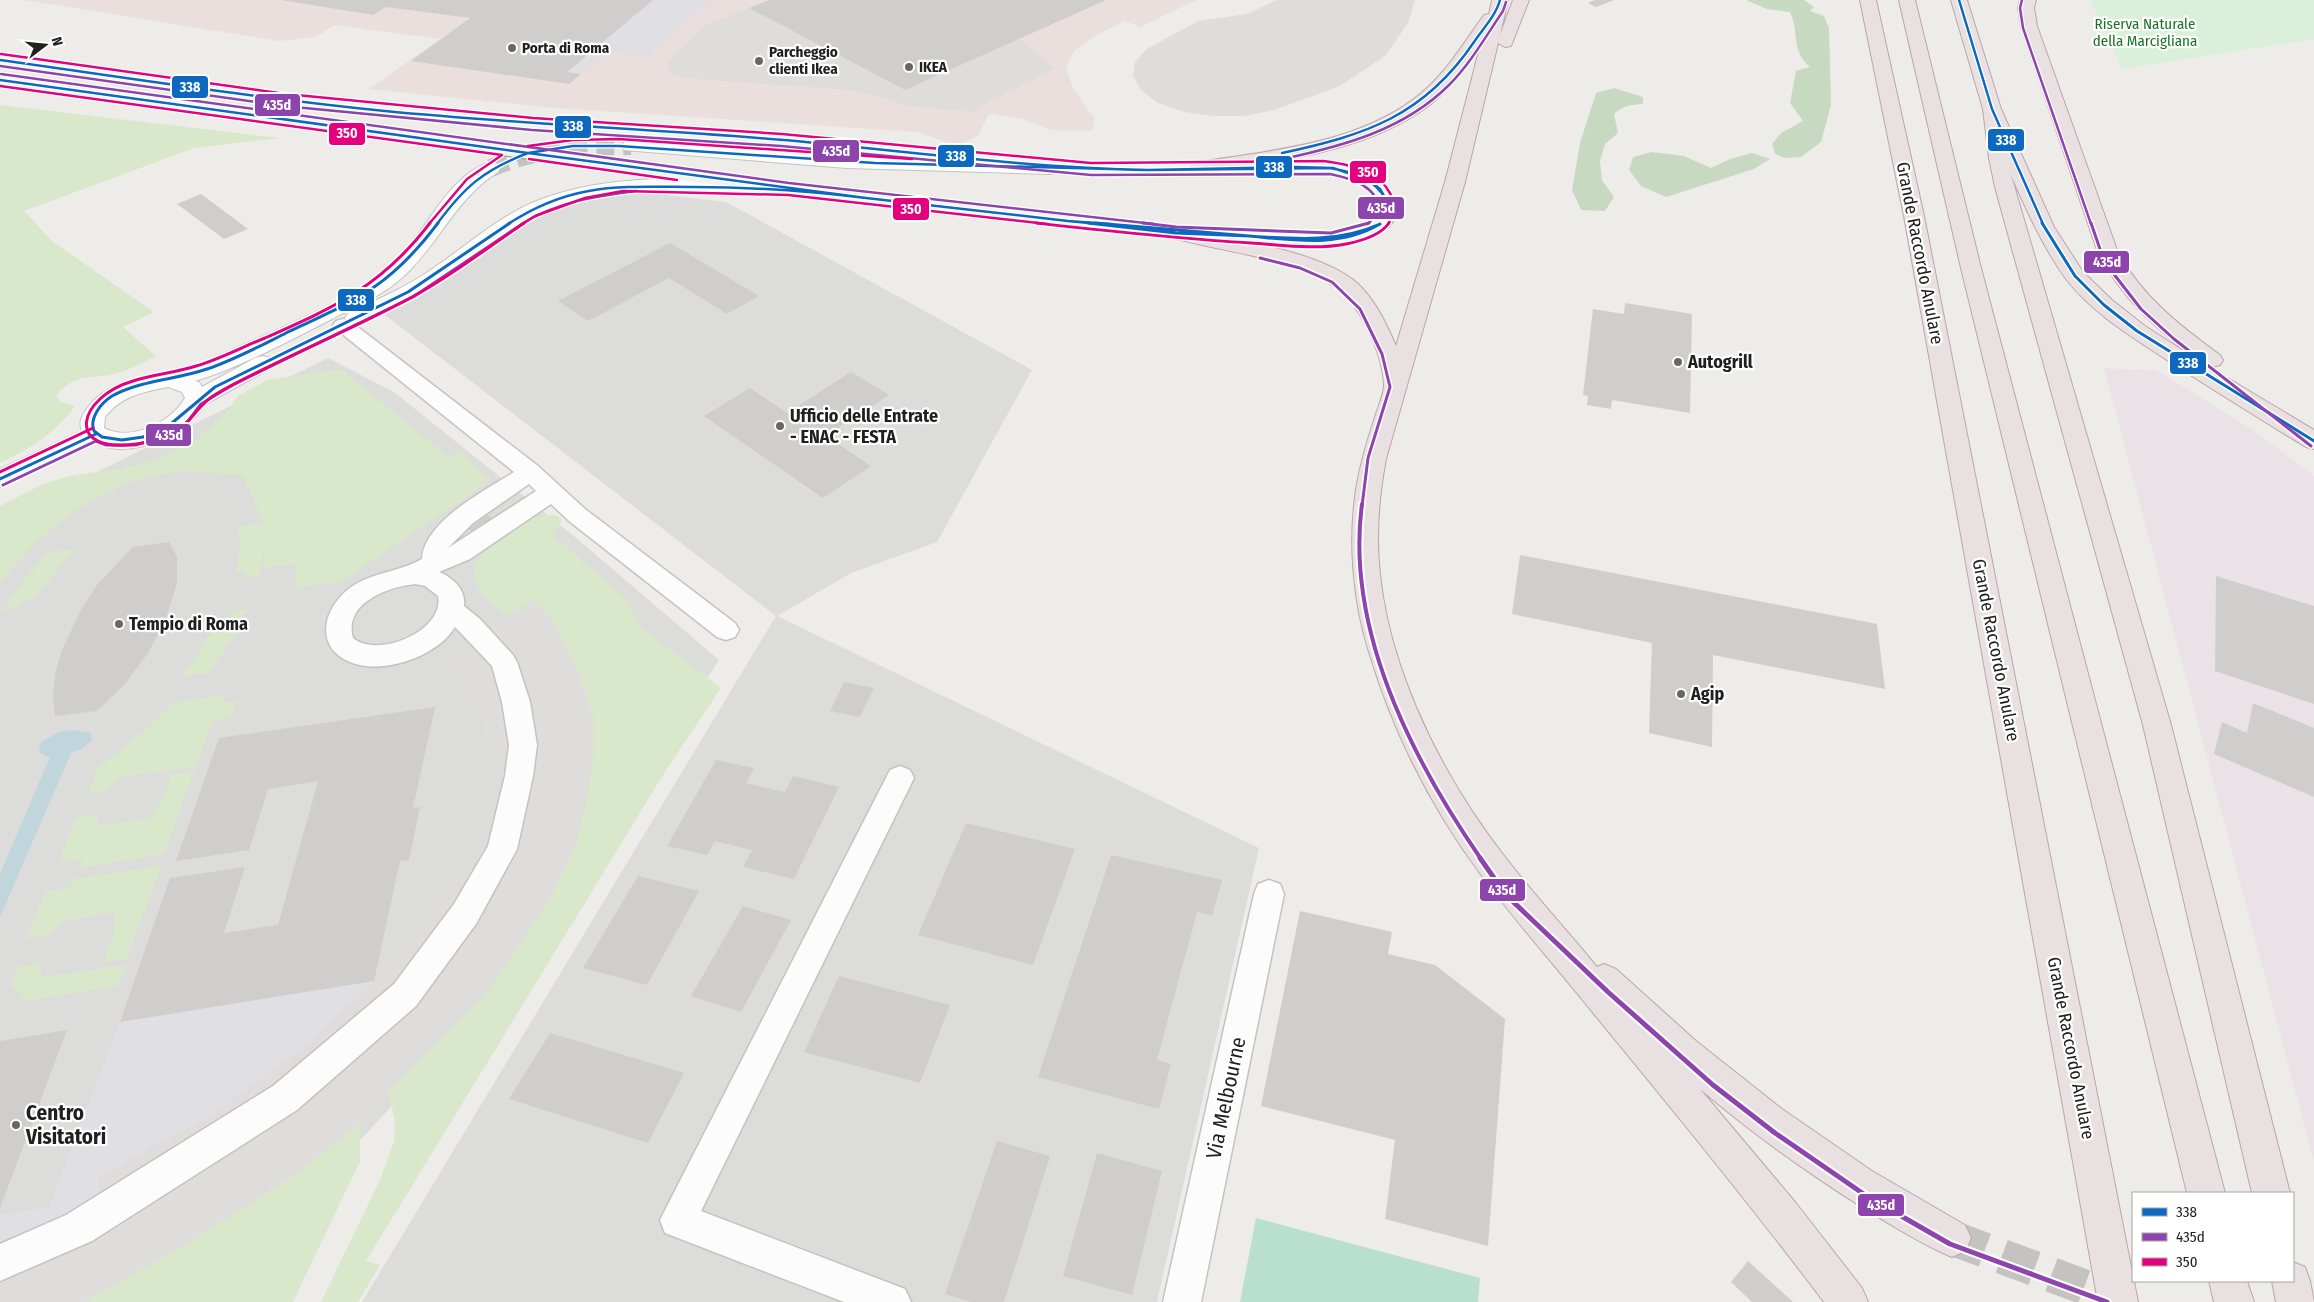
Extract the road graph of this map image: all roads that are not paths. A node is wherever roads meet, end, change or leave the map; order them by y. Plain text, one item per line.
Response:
1 (1521, 0) edge
2 (1907, 0) edge
3 (1959, 0) edge
4 (2028, 0) edge
5 (1499, 4) edge
6 (1871, 13) edge
7 (0, 60) edge
8 (0, 80) edge
9 (1992, 109) junction
10 (631, 146) tunnel mouth
11 (491, 168) tunnel mouth
12 (1198, 168) junction
13 (1091, 169) junction
14 (1455, 182) junction
15 (788, 189) junction
16 (1176, 232) junction
17 (343, 324) junction
18 (170, 380) junction
19 (1396, 387) junction
20 (196, 400) junction
21 (2290, 426) junction
22 (96, 434) junction
23 (2314, 441) edge
24 (530, 472) junction
25 (0, 479) edge
26 (552, 492) junction
27 (425, 569) junction
28 (451, 609) junction
29 (726, 630) dead end
30 (900, 778) dead end
31 (1511, 890) junction
32 (1269, 894) dead end
33 (2206, 1192) edge
34 (2271, 1192) edge
35 (1952, 1238) tunnel mouth
36 (0, 1263) edge
37 (2228, 1282) edge
38 (2291, 1282) edge
39 (892, 1302) edge
40 (1182, 1302) edge
41 (1848, 1302) edge
42 (2118, 1302) edge
43 (2234, 1302) edge
44 (2296, 1302) edge

1 - 14 highway
2 - 33 highway
3 - 9 highway
4 - 21 highway
5 - 12 highway
5 - 14 highway
6 - 42 highway, Grande Raccordo Anulare
7 - 13 main road
8 - 15 main road
9 - 21 highway
9 - 34 highway
10 - 13 street
11 - 18 street
12 - 13 main road
12 - 16 main road
14 - 19 highway
15 - 16 main road
15 - 17 street
16 - 19 highway
17 - 20 street
17 - 24 street
18 - 20 street
18 - 22 street
19 - 31 highway
20 - 22 street
21 - 23 highway
22 - 25 street
24 - 26 street
24 - 27 street
26 - 27 street
26 - 29 street
27 - 28 street
27 - 28 street
28 - 36 street
30 - 39 street
31 - 35 highway
31 - 41 highway
32 - 40 street, Via Melbourne
37 - 43 highway
38 - 44 highway

